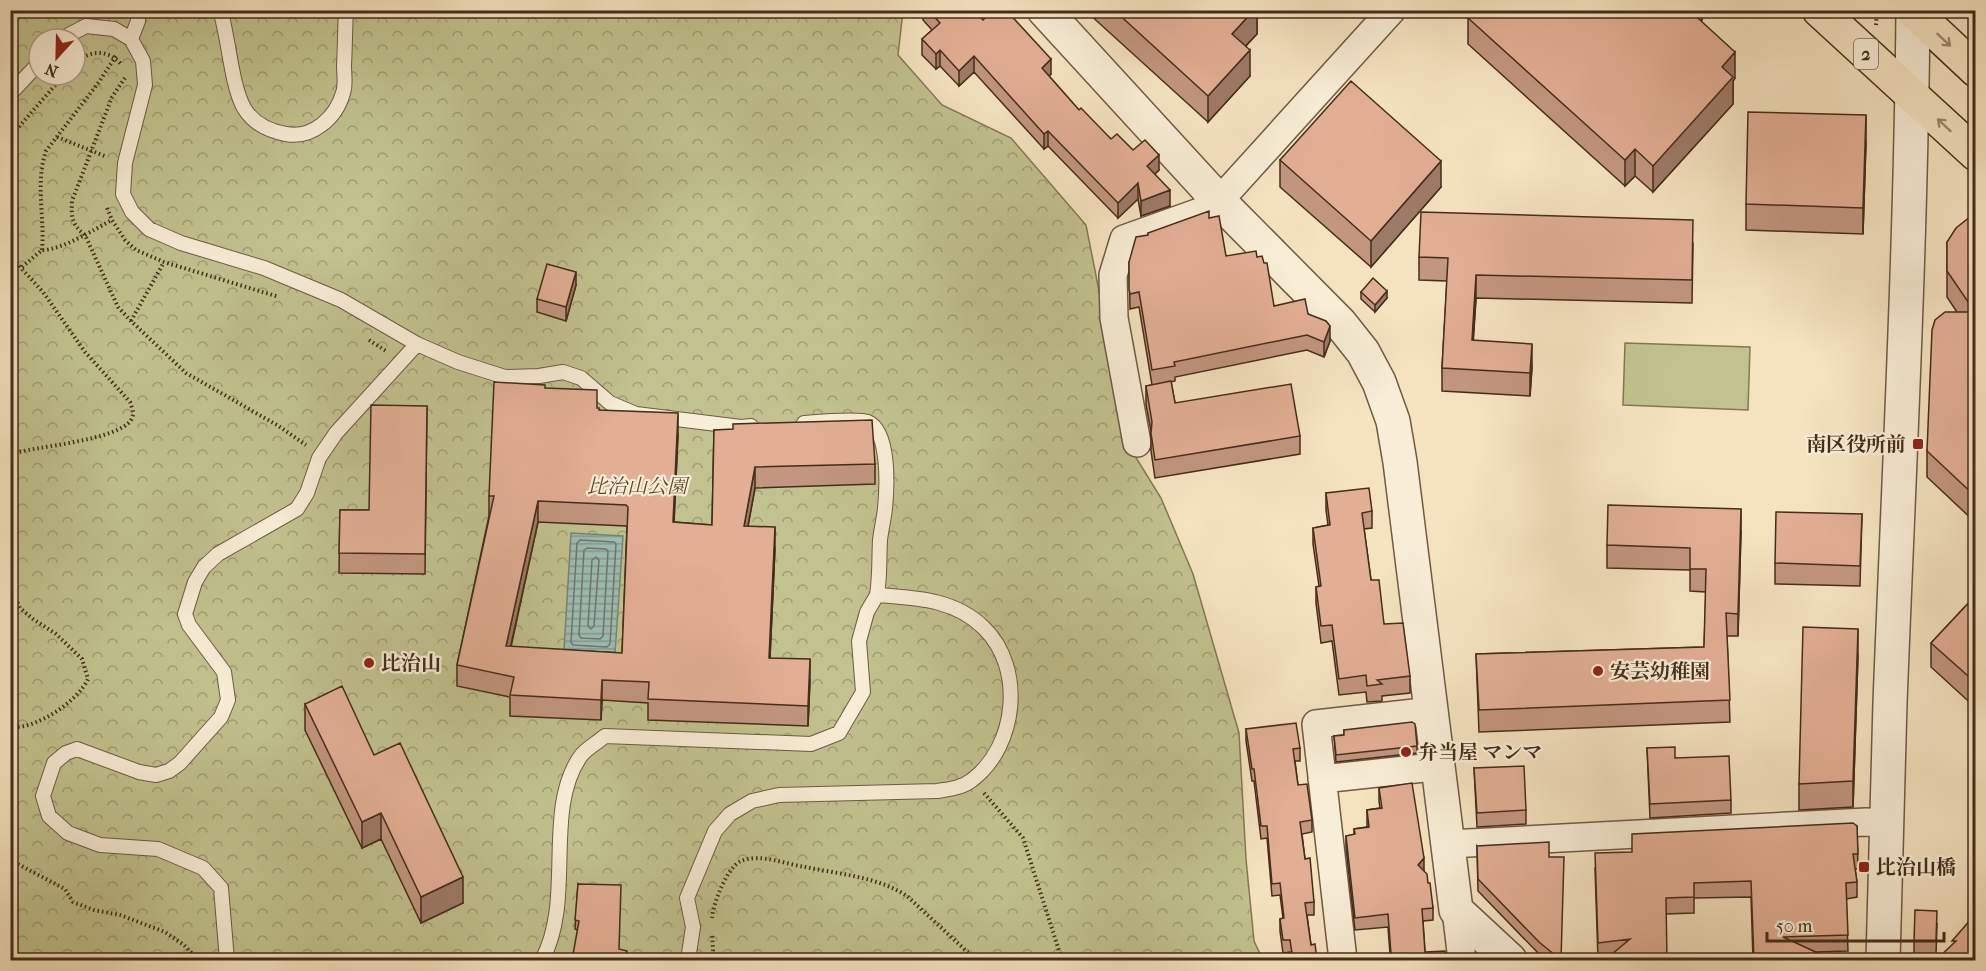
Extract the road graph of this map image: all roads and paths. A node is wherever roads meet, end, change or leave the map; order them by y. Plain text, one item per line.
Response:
1 (138, 10) edge
2 (220, 10) edge
3 (346, 10) edge
4 (1044, 10) edge
5 (1392, 10) edge
6 (1819, 10) edge
7 (1912, 11) edge
8 (84, 27) edge
9 (131, 39) junction
10 (87, 55) edge
11 (116, 57) junction
12 (1976, 70) edge
13 (27, 76) edge
14 (125, 78) dead end
15 (54, 87) edge
16 (10, 94) edge
17 (1912, 96) junction
18 (10, 137) edge
19 (57, 137) junction
20 (91, 150) junction
21 (1976, 154) edge
22 (108, 157) dead end
23 (1219, 201) junction
24 (112, 220) dead end
25 (86, 235) junction
26 (42, 250) junction
27 (10, 256) edge
28 (22, 267) junction
29 (284, 298) dead end
30 (131, 321) junction
31 (366, 338) dead end
32 (417, 344) junction
33 (399, 362) junction
34 (788, 424) edge
35 (765, 425) edge
36 (1137, 443) dead end
37 (10, 454) edge
38 (319, 458) junction
39 (10, 586) edge
40 (877, 595) junction
41 (1432, 711) junction
42 (10, 727) edge
43 (1424, 768) dead end
44 (1322, 779) junction
45 (972, 780) junction
46 (1887, 823) junction
47 (1449, 843) junction
48 (10, 860) edge
49 (1456, 910) junction
50 (711, 922) dead end
51 (712, 932) dead end
52 (198, 960) edge
53 (227, 960) edge
54 (542, 960) edge
55 (688, 960) edge
56 (711, 960) edge
57 (976, 960) edge
58 (1062, 960) edge
59 (1343, 960) edge
60 (1462, 960) edge
61 (1510, 960) edge
62 (1883, 960) edge

1 - 9 lane
2 - 3 lane
4 - 23 street
5 - 23 street
6 - 17 highway, 2
7 -> 12 highway
7 - 17 street
8 - 9 lane
9 - 11 path
9 - 32 lane
10 - 11 path
11 - 19 path
13 - 16 lane
14 - 20 path
15 - 18 path
21 -> 17 highway, 2
17 - 46 street
19 - 20 path
19 - 26 path
20 - 22 path
20 - 25 path
23 - 36 street
23 - 41 street
24 - 25 path
25 - 26 path
25 - 30 path
26 - 28 path
27 - 28 path
28 - 37 path
29 - 30 path
30 - 38 path
31 - 33 path
32 - 33 lane
32 - 35 lane
33 - 38 lane
34 - 40 lane
38 - 53 lane
39 - 42 path
40 - 45 lane
40 - 54 lane
41 - 44 street
41 - 47 street
43 - 44 street
44 - 59 street
45 - 55 lane
45 - 58 path
46 - 47 street
46 - 62 street
47 - 49 street
48 - 52 path
49 - 60 street
49 - 61 street
50 - 57 path
51 - 56 path

